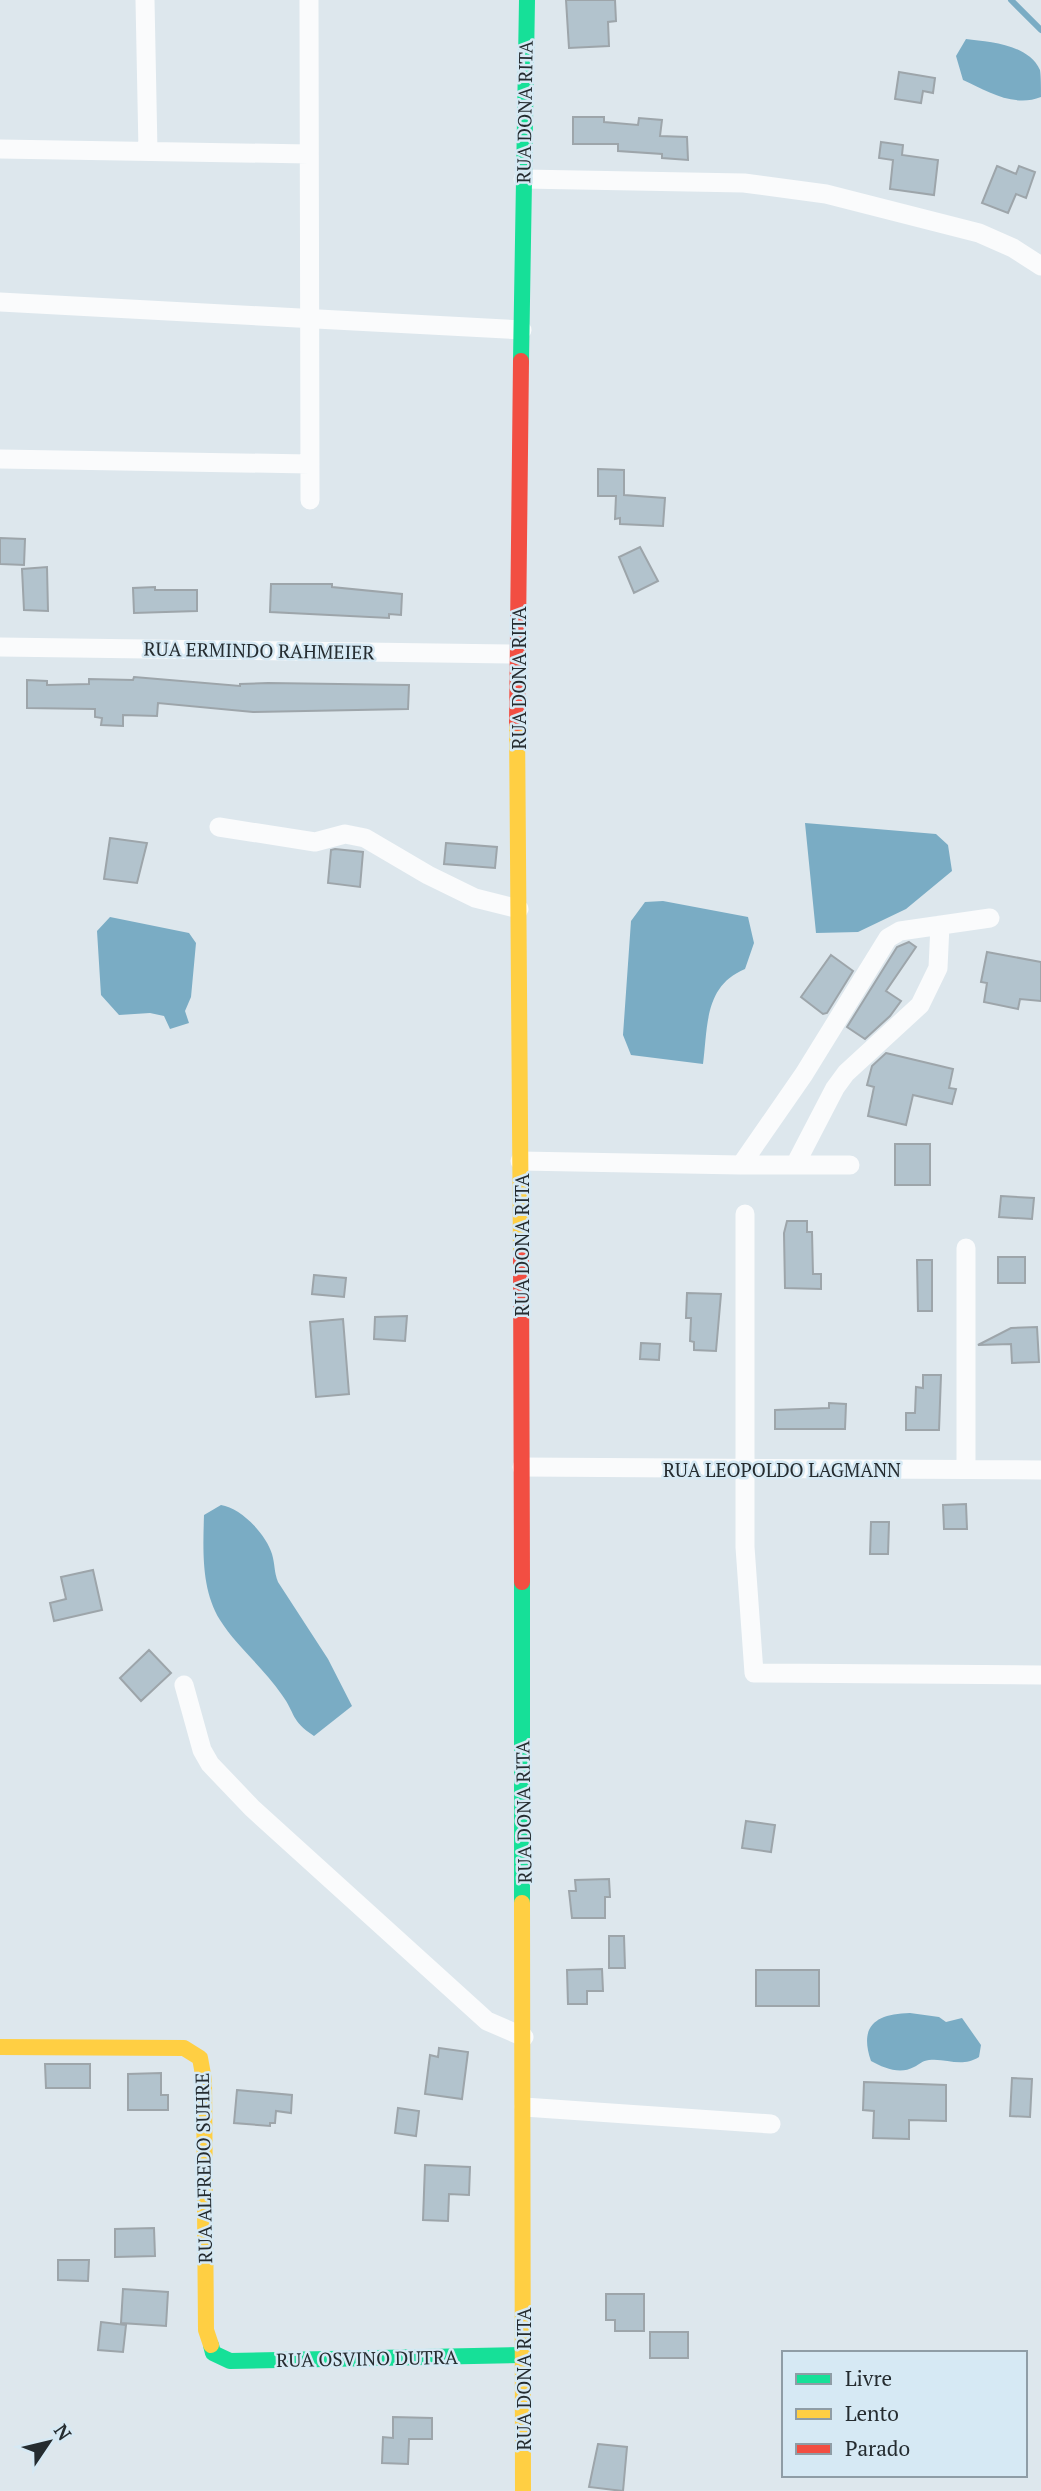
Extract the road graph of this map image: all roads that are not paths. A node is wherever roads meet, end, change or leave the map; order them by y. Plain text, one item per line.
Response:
1 (145, 0) edge
2 (309, 0) edge
3 (527, 0) edge
4 (0, 149) edge
5 (148, 151) junction
6 (309, 153) junction
7 (523, 179) junction
8 (1041, 266) edge
9 (0, 302) edge
10 (310, 319) junction
11 (522, 330) junction
12 (0, 460) edge
13 (310, 464) junction
14 (310, 500) dead end
15 (0, 647) edge
16 (517, 654) junction
17 (219, 827) dead end
18 (519, 909) junction
19 (989, 918) dead end
20 (940, 925) junction
21 (520, 1161) junction
22 (741, 1165) junction
23 (795, 1165) junction
24 (850, 1165) dead end
25 (745, 1214) dead end
26 (966, 1248) dead end
27 (522, 1467) junction
28 (966, 1468) junction
29 (746, 1470) junction
30 (1041, 1470) edge
31 (1041, 1675) edge
32 (184, 1685) dead end
33 (524, 2037) junction
34 (0, 2047) edge
35 (524, 2107) junction
36 (771, 2124) dead end
37 (213, 2353) joint
38 (523, 2355) junction
39 (523, 2491) edge

1 - 5 street
2 - 6 street
3 - 7 main road, RUA DONA RITA
4 - 5 street
5 - 6 street
6 - 10 street
7 - 8 street
7 - 11 main road, RUA DONA RITA
9 - 10 street
10 - 11 street
10 - 13 street
11 - 16 main road, RUA DONA RITA
12 - 13 street
13 - 14 street
15 - 16 street, RUA ERMINDO RAHMEIER
16 - 18 main road, RUA DONA RITA
17 - 18 street
18 - 21 main road, RUA DONA RITA
19 - 20 street
20 - 22 street
20 - 23 street
21 - 22 street
21 - 27 main road, RUA DONA RITA
22 - 23 street
23 - 24 street
25 - 29 street
26 - 28 street
27 - 29 street, RUA LEOPOLDO LAGMANN
27 - 33 main road, RUA DONA RITA
28 - 29 street, RUA LEOPOLDO LAGMANN
28 - 30 street, RUA LEOPOLDO LAGMANN
29 - 31 street
32 - 33 street
33 - 35 main road, RUA DONA RITA
34 - 37 main road, RUA ALFREDO SUHRE
35 - 36 street
35 - 38 main road, RUA DONA RITA
37 - 38 main road, RUA OSVINO DUTRA
38 - 39 main road, RUA DONA RITA

